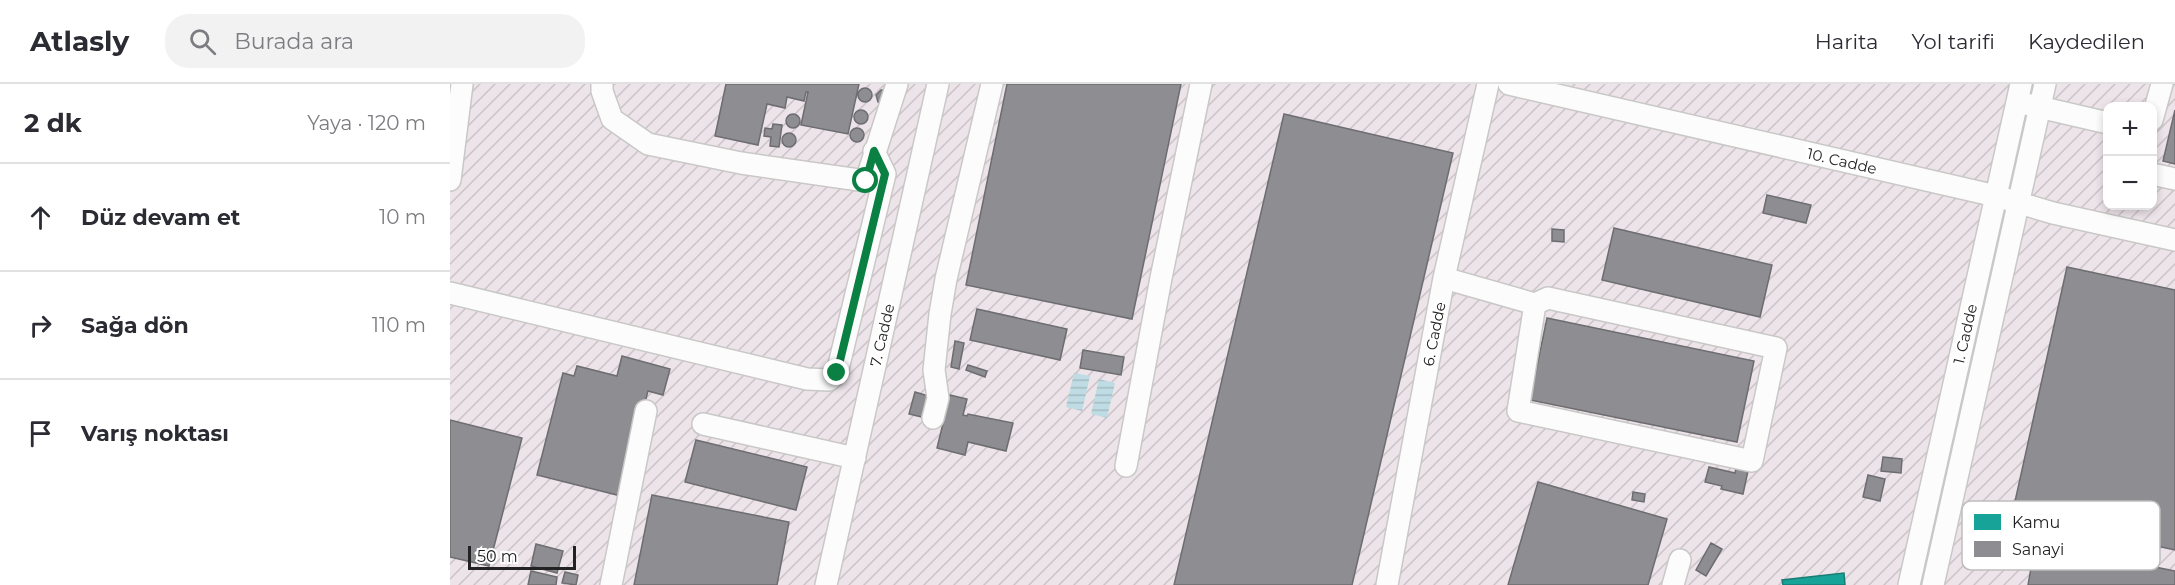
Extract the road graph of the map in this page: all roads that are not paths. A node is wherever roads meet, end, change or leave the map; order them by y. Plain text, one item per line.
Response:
1 (462, 84) edge
2 (602, 84) edge
3 (897, 84) edge
4 (938, 84) edge
5 (992, 84) edge
6 (1201, 84) edge
7 (1488, 84) edge
8 (1509, 84) edge
9 (2045, 84) edge
10 (2162, 84) edge
11 (2019, 93) edge
12 (2157, 102) edge
13 (2040, 106) junction
14 (2103, 122) edge
15 (874, 151) junction
16 (2157, 175) edge
17 (2175, 179) edge
18 (450, 180) edge
19 (1996, 196) junction
20 (2018, 204) junction
21 (2175, 240) edge
22 (1444, 278) junction
23 (450, 293) edge
24 (1535, 304) junction
25 (646, 411) dead end
26 (933, 418) dead end
27 (703, 424) dead end
28 (855, 458) junction
29 (1126, 466) dead end
30 (1680, 560) dead end
31 (1389, 584) edge
32 (611, 585) edge
33 (826, 585) edge
34 (1673, 585) edge
35 (1909, 585) edge
36 (1933, 585) edge

1 - 18 street
2 - 15 street
3 - 15 street
4 - 28 street, 7. Cadde
5 - 26 street
6 - 29 street
7 - 22 street, 6. Cadde
8 - 19 street, 10. Cadde
9 - 13 street
10 - 12 street
11 - 13 street
11 - 19 street, 1. Cadde
13 - 14 street
13 - 20 street
15 - 23 street
16 - 17 street
19 - 20 street, 10. Cadde
19 - 35 street, 1. Cadde
20 - 21 street, 10. Cadde
20 - 36 street
22 - 24 street
22 - 31 street, 6. Cadde
24 - 24 street
25 - 32 street
27 - 28 street
28 - 33 street, 7. Cadde
30 - 34 street

